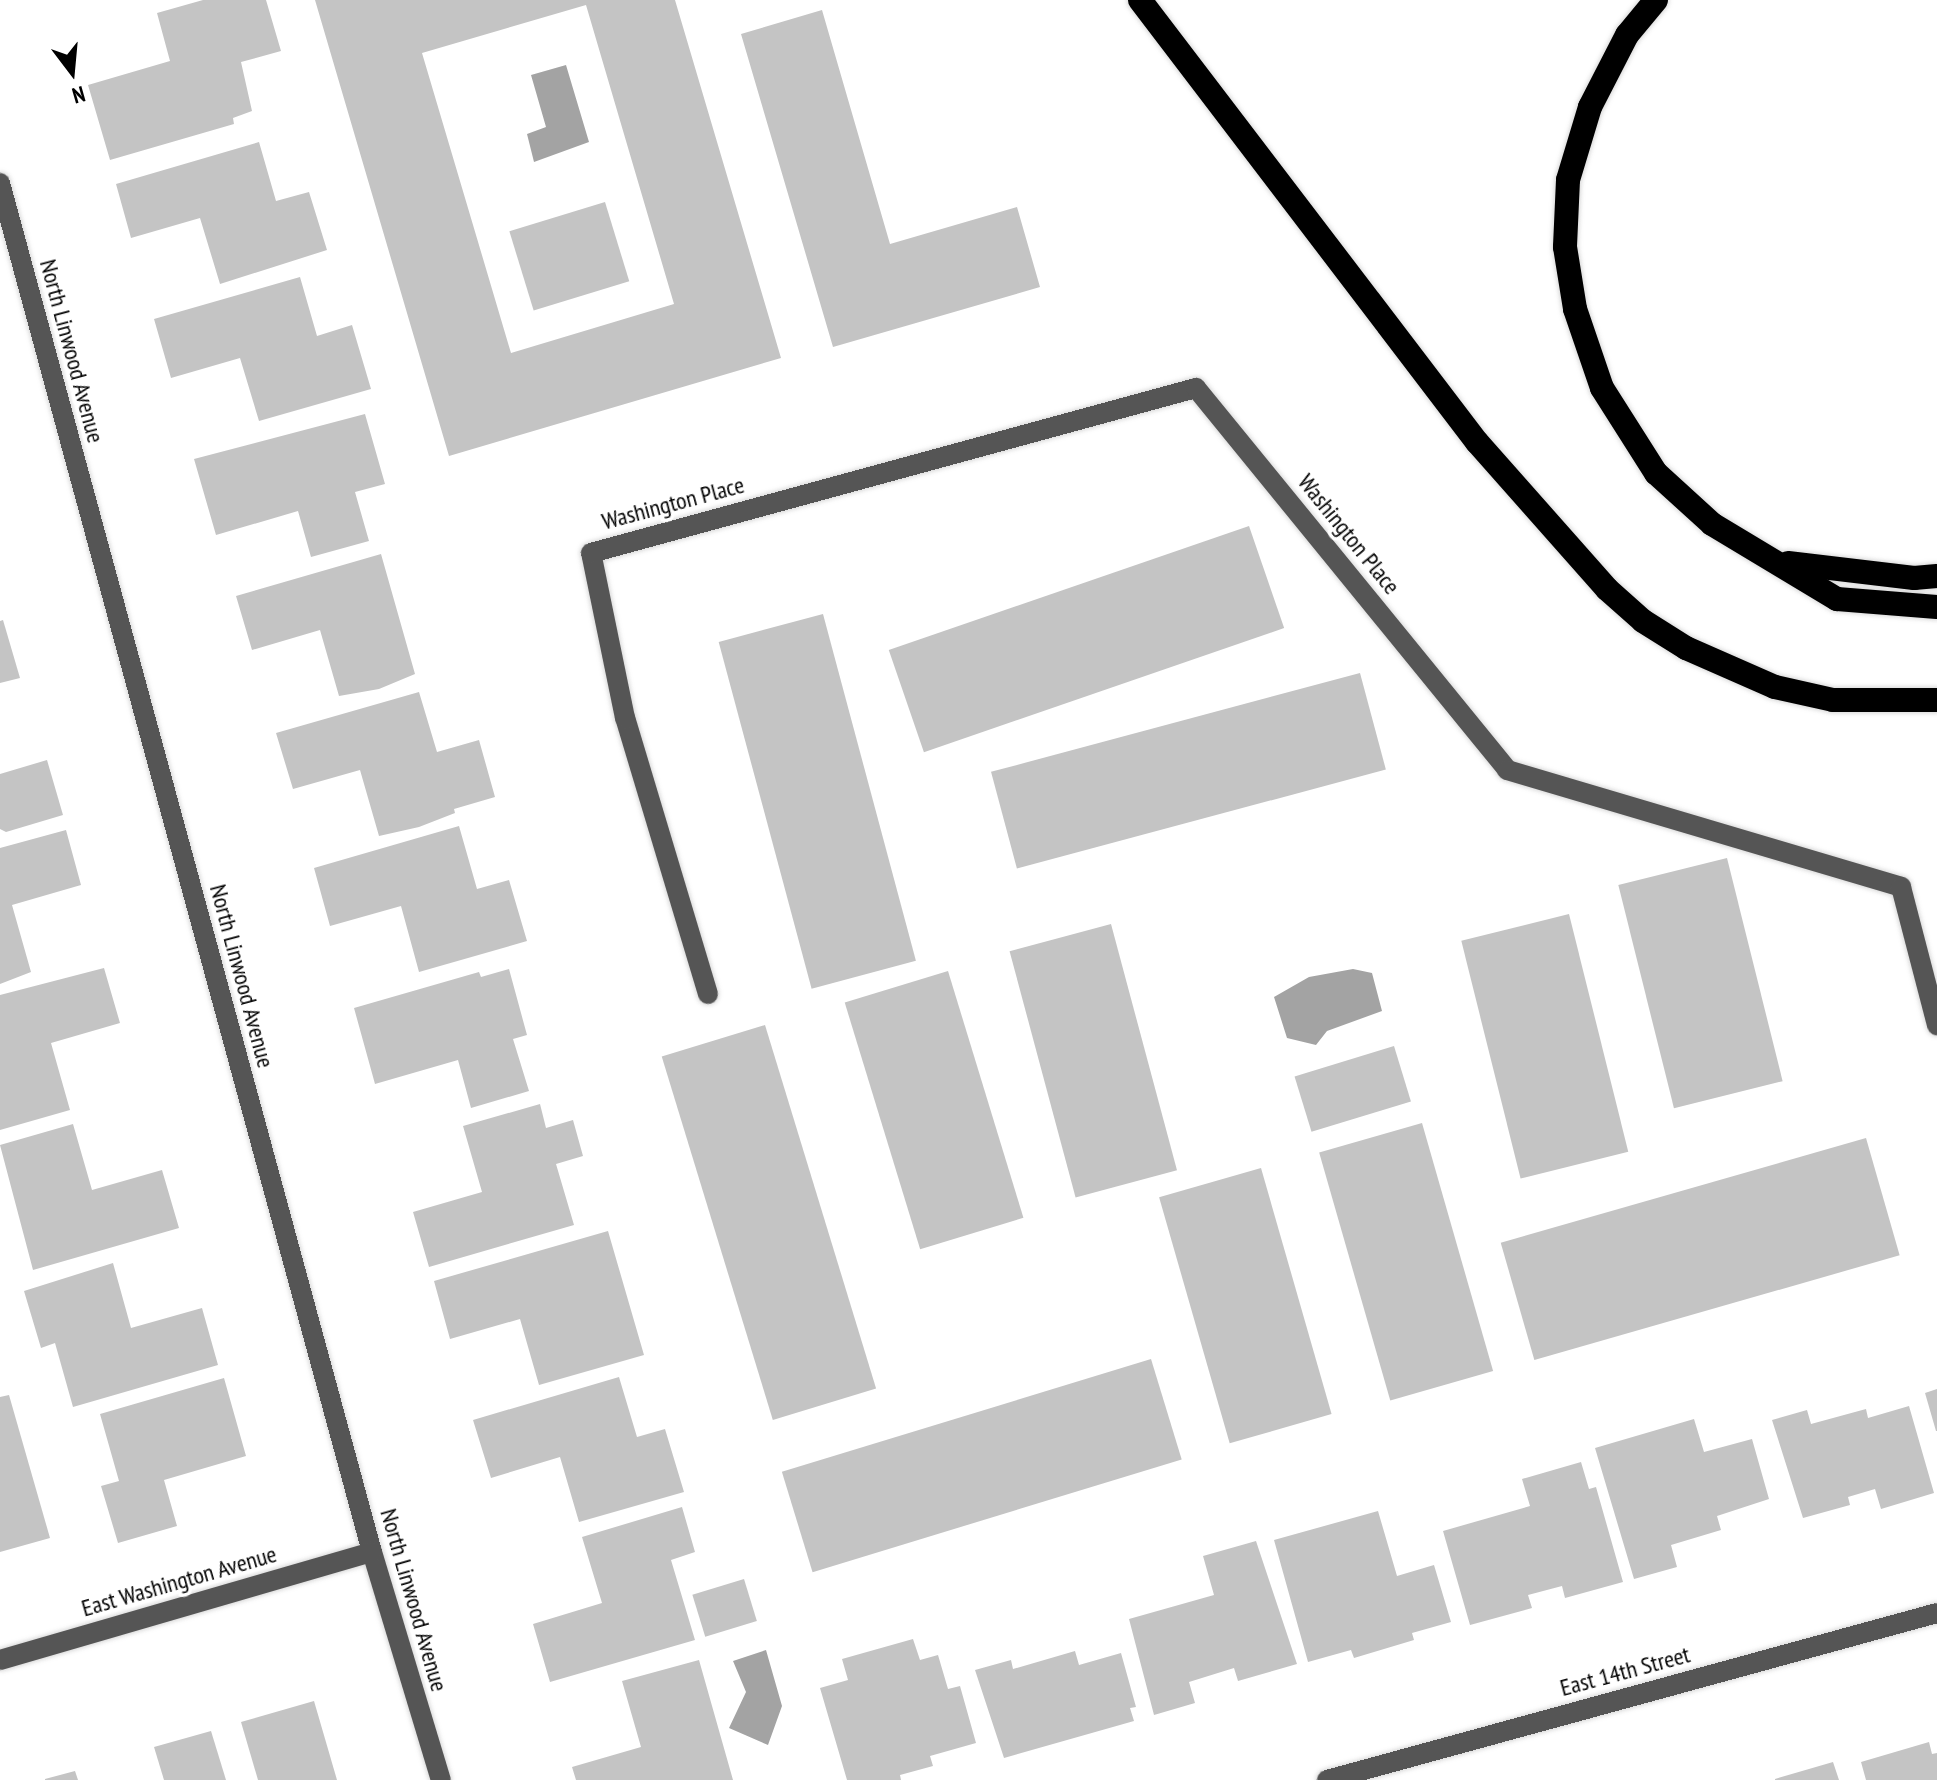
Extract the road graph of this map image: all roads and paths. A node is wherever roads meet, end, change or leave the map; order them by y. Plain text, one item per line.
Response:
1 (1140, 0) edge
2 (1656, 0) edge
3 (0, 183) edge
4 (1779, 562) junction
5 (1937, 576) edge
6 (1937, 607) edge
7 (1937, 700) edge
8 (708, 994) dead end
9 (1937, 1025) edge
10 (372, 1552) junction
11 (1937, 1613) edge
12 (0, 1660) edge
13 (441, 1780) edge
14 (1327, 1780) edge

1 - 7 highway
2 - 4 highway
3 - 10 street, North Linwood Avenue
4 - 5 highway
4 - 6 highway
8 - 9 street, Washington Place
10 - 12 street, East Washington Avenue
10 - 13 street, North Linwood Avenue
11 - 14 street, East 14th Street

